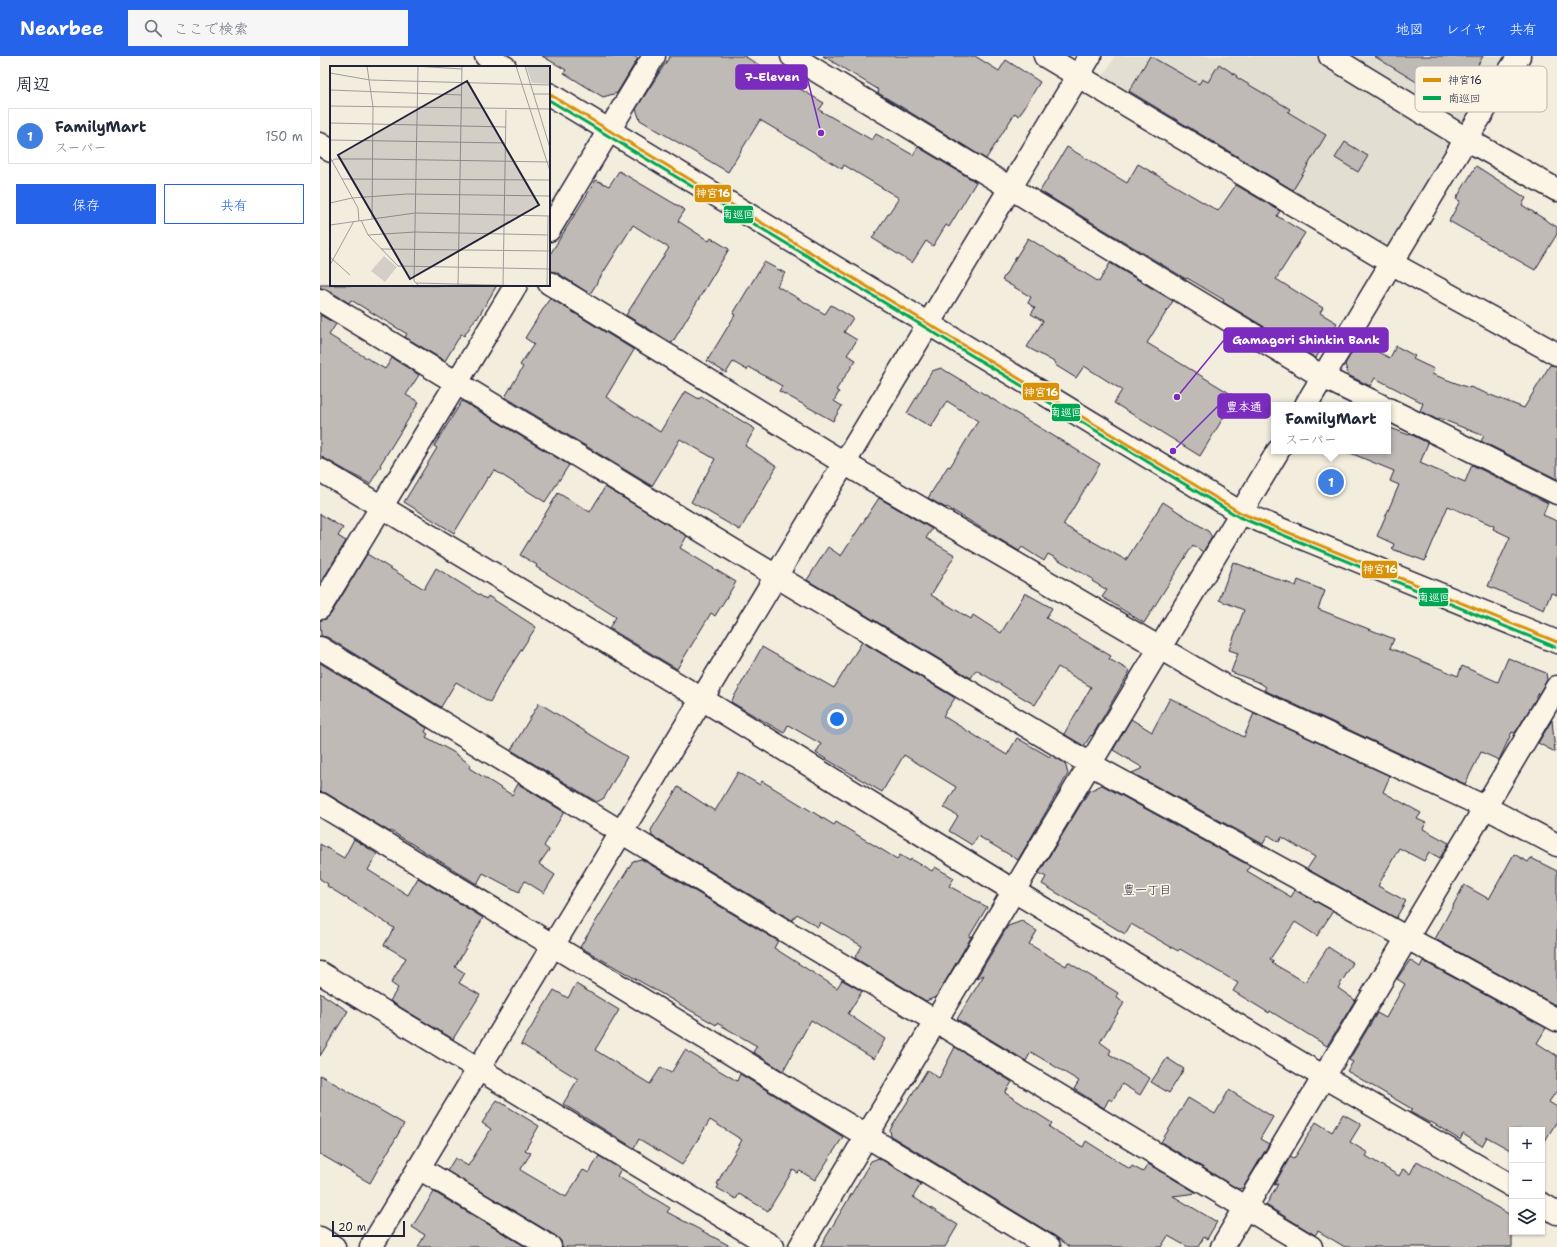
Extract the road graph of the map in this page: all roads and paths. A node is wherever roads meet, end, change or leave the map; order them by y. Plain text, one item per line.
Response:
1 (486, 56) edge
2 (654, 56) edge
3 (792, 56) edge
4 (1045, 56) edge
5 (1090, 56) edge
6 (1330, 56) edge
7 (1519, 56) edge
8 (502, 66) edge
9 (1513, 66) edge
10 (1078, 76) junction
11 (550, 95) edge
12 (1415, 108) edge
13 (1422, 112) edge
14 (1483, 112) edge
15 (609, 130) junction
16 (1466, 139) junction
17 (320, 144) edge
18 (330, 150) edge
19 (1010, 188) junction
20 (1557, 190) edge
21 (550, 228) edge
22 (1391, 263) junction
23 (550, 284) edge
24 (515, 286) edge
25 (320, 300) edge
26 (928, 324) junction
27 (1557, 354) edge
28 (1323, 377) junction
29 (457, 382) junction
30 (1308, 402) edge
31 (1374, 402) edge
32 (1391, 410) edge
33 (1276, 454) edge
34 (844, 463) junction
35 (320, 470) edge
36 (1557, 493) edge
37 (381, 507) junction
38 (1241, 513) junction
39 (776, 576) junction
40 (320, 608) edge
41 (1557, 642) edge
42 (1160, 647) junction
43 (320, 648) edge
44 (1557, 687) edge
45 (702, 699) junction
46 (1090, 764) junction
47 (320, 804) edge
48 (1485, 807) junction
49 (621, 832) junction
50 (1557, 845) edge
51 (1014, 891) junction
52 (1407, 938) junction
53 (553, 946) junction
54 (320, 973) edge
55 (1557, 1020) edge
56 (936, 1021) junction
57 (479, 1069) junction
58 (1324, 1077) junction
59 (867, 1136) junction
60 (419, 1168) junction
61 (1509, 1184) edge
62 (1545, 1206) edge
63 (1246, 1208) junction
64 (1557, 1212) edge
65 (320, 1238) edge
66 (334, 1247) edge
67 (371, 1247) edge
68 (550, 1247) edge
69 (773, 1247) edge
70 (800, 1247) edge
71 (1049, 1247) edge
72 (1222, 1247) edge
73 (1311, 1247) edge

1 - 8 street
2 - 15 street
3 - 19 street
4 - 10 street
5 - 10 street
6 - 12 street
7 - 9 street
10 - 19 street
10 - 22 street
11 - 15 street
13 - 16 street
14 - 16 street
15 - 21 street
15 - 26 street
16 - 20 street
16 - 22 street
17 - 18 street
19 - 26 street
19 - 28 street
22 - 27 street
22 - 28 street
23 - 34 street
24 - 29 street
25 - 29 street
26 - 34 street
26 - 38 street
28 - 30 street
28 - 31 street
29 - 37 street
29 - 39 street
32 - 36 street
33 - 38 street
34 - 39 street
34 - 42 street
35 - 37 street
37 - 40 street
37 - 45 street
38 - 41 street
38 - 42 street
39 - 45 street
39 - 46 street
42 - 46 street
42 - 48 street
43 - 49 street
44 - 48 street
45 - 49 street
45 - 51 street
46 - 51 street
46 - 52 street
47 - 53 street
48 - 50 street
48 - 52 street
49 - 53 street
49 - 56 street
51 - 56 street
51 - 58 street
52 - 55 street
52 - 58 street
53 - 57 street
53 - 59 street
54 - 57 street
56 - 59 street
56 - 63 street
57 - 60 street
57 - 69 street
58 - 61 street
58 - 63 street
59 - 70 street
59 - 71 street
60 - 67 street
60 - 68 street
62 - 64 street
63 - 72 street
63 - 73 street
65 - 66 street

